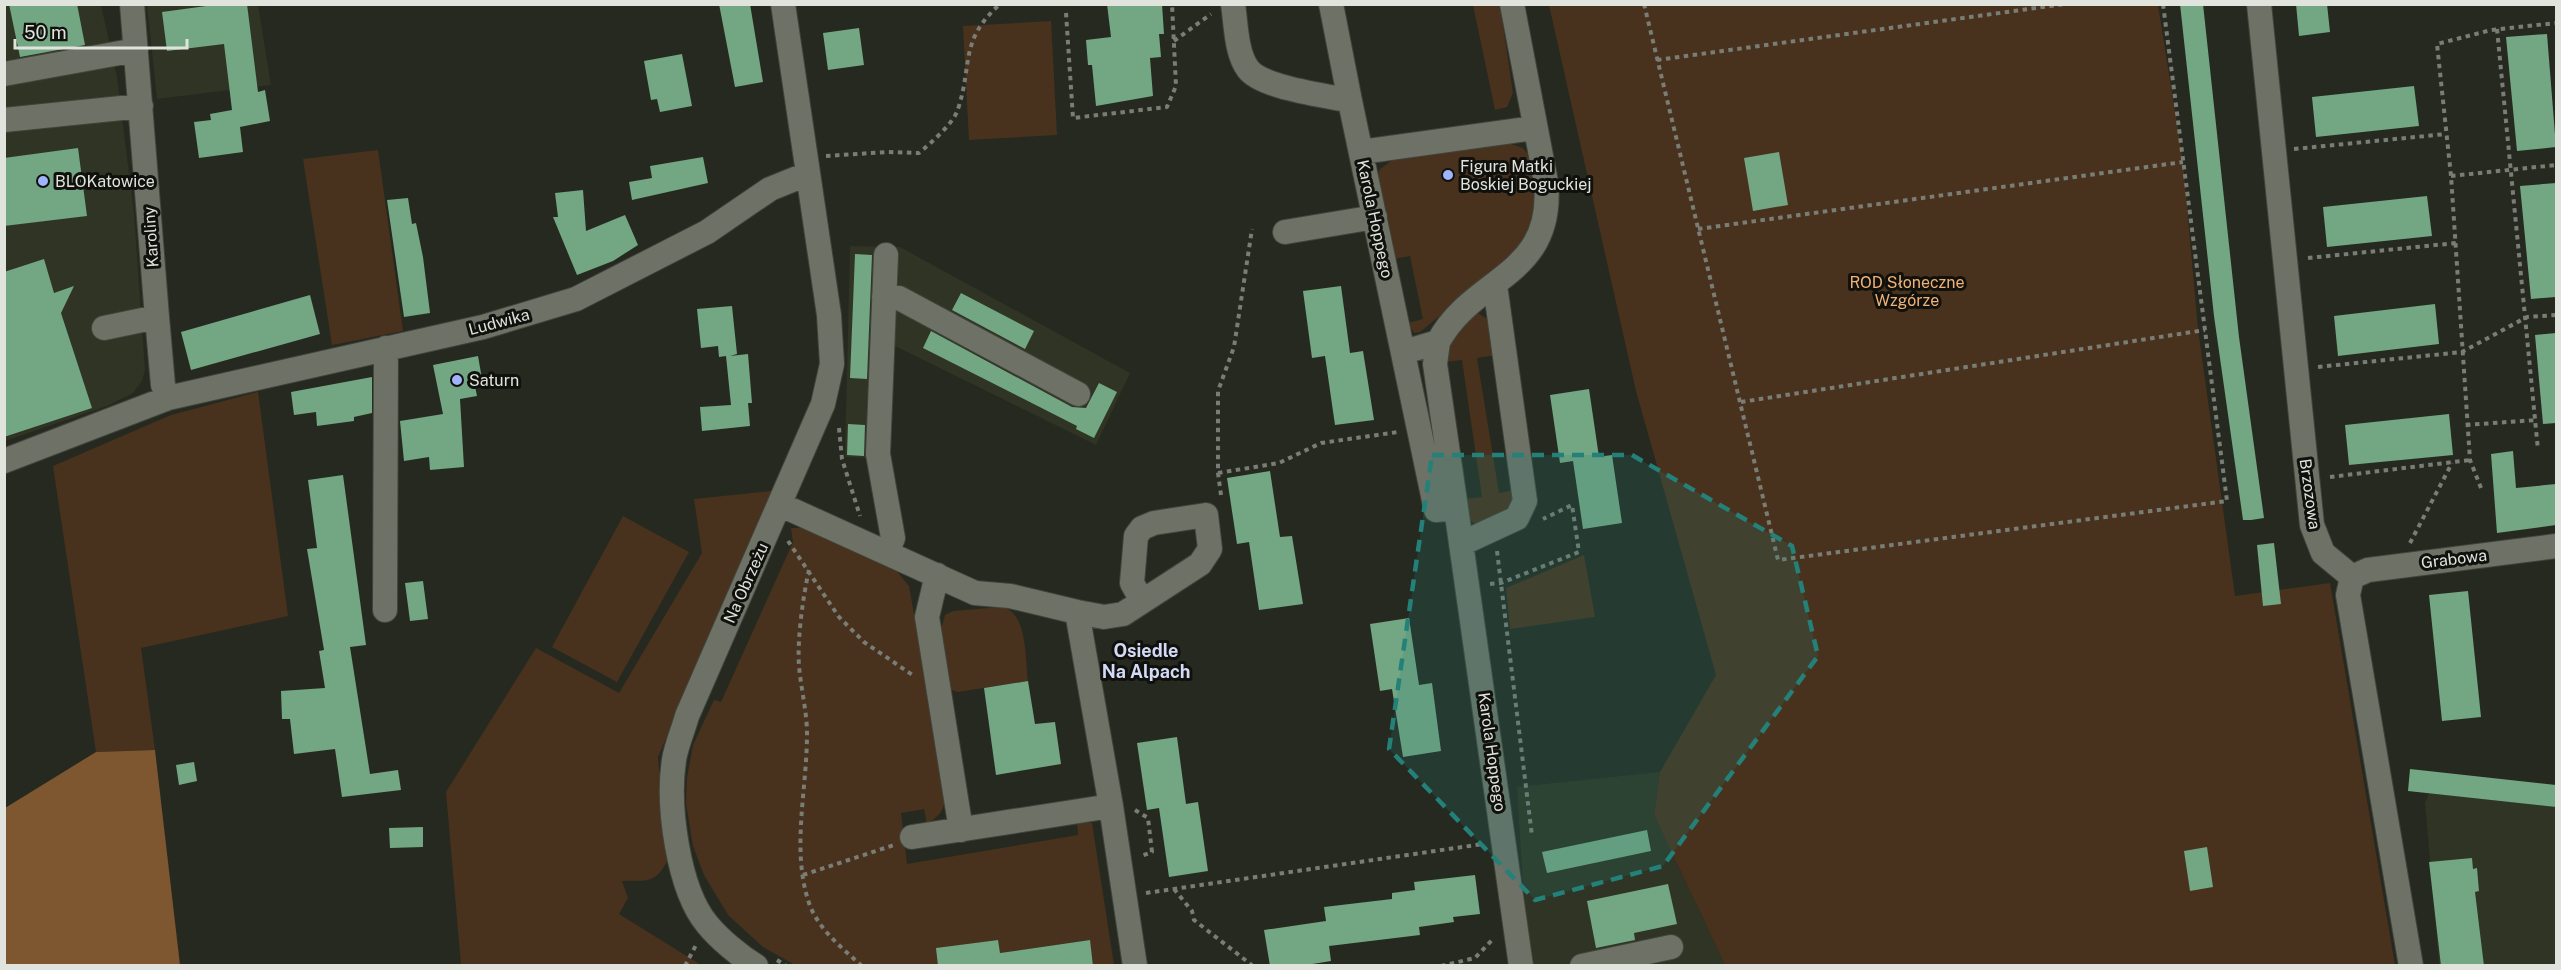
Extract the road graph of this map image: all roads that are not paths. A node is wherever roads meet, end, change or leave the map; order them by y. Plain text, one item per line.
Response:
1 (132, 4) edge
2 (783, 4) edge
3 (1331, 4) edge
4 (1512, 4) edge
5 (2259, 4) edge
6 (1226, 6) edge
7 (136, 50) junction
8 (4, 74) edge
9 (1350, 101) junction
10 (141, 106) junction
11 (4, 120) edge
12 (1534, 128) junction
13 (1361, 152) junction
14 (813, 165) junction
15 (1375, 216) junction
16 (1285, 232) dead end
17 (886, 255) dead end
18 (1495, 285) junction
19 (884, 297) junction
20 (157, 317) junction
21 (104, 328) dead end
22 (1438, 342) junction
23 (386, 348) junction
24 (1404, 352) junction
25 (1078, 394) dead end
26 (168, 398) junction
27 (4, 461) edge
28 (787, 508) junction
29 (1456, 508) junction
30 (1461, 544) junction
31 (2556, 546) edge
32 (887, 552) junction
33 (937, 575) junction
34 (2352, 577) junction
35 (1142, 601) junction
36 (386, 610) dead end
37 (1077, 612) junction
38 (1111, 806) junction
39 (962, 830) junction
40 (912, 837) road end
41 (1671, 947) dead end
42 (764, 961) edge
43 (1522, 963) edge
44 (1135, 966) edge
45 (1582, 966) edge
46 (2411, 966) edge

1 - 7 street, Karoliny
2 - 14 street
3 - 9 street
4 - 12 street
5 - 34 street, Brzozowa
6 - 9 street
7 - 8 street
7 - 10 street, Karoliny
9 - 13 street
10 - 11 street
10 - 20 street, Karoliny
12 - 13 street, Karola Hoppego
12 - 18 street
13 - 15 street, Karola Hoppego
14 - 23 street, Ludwika
14 - 28 street, Na Obrzeżu
15 - 16 street
15 - 24 street, Karola Hoppego
17 - 19 street
18 - 22 street
18 - 30 street
19 - 25 street
19 - 32 street
20 - 21 street
20 - 26 street, Karoliny
22 - 24 street
22 - 29 street, Karola Hoppego
23 - 26 street, Ludwika
23 - 36 street
24 - 29 street, Karola Hoppego
26 - 27 street, Ludwika
28 - 32 street
28 - 42 street, Na Obrzeżu
29 - 30 street, Karola Hoppego
30 - 43 street, Karola Hoppego
31 - 34 street, Grabowa
32 - 33 street
33 - 37 street
33 - 39 street
34 - 46 street
35 - 35 street
35 - 37 street
37 - 38 street
38 - 39 street
38 - 44 street
39 - 40 street
41 - 45 street

